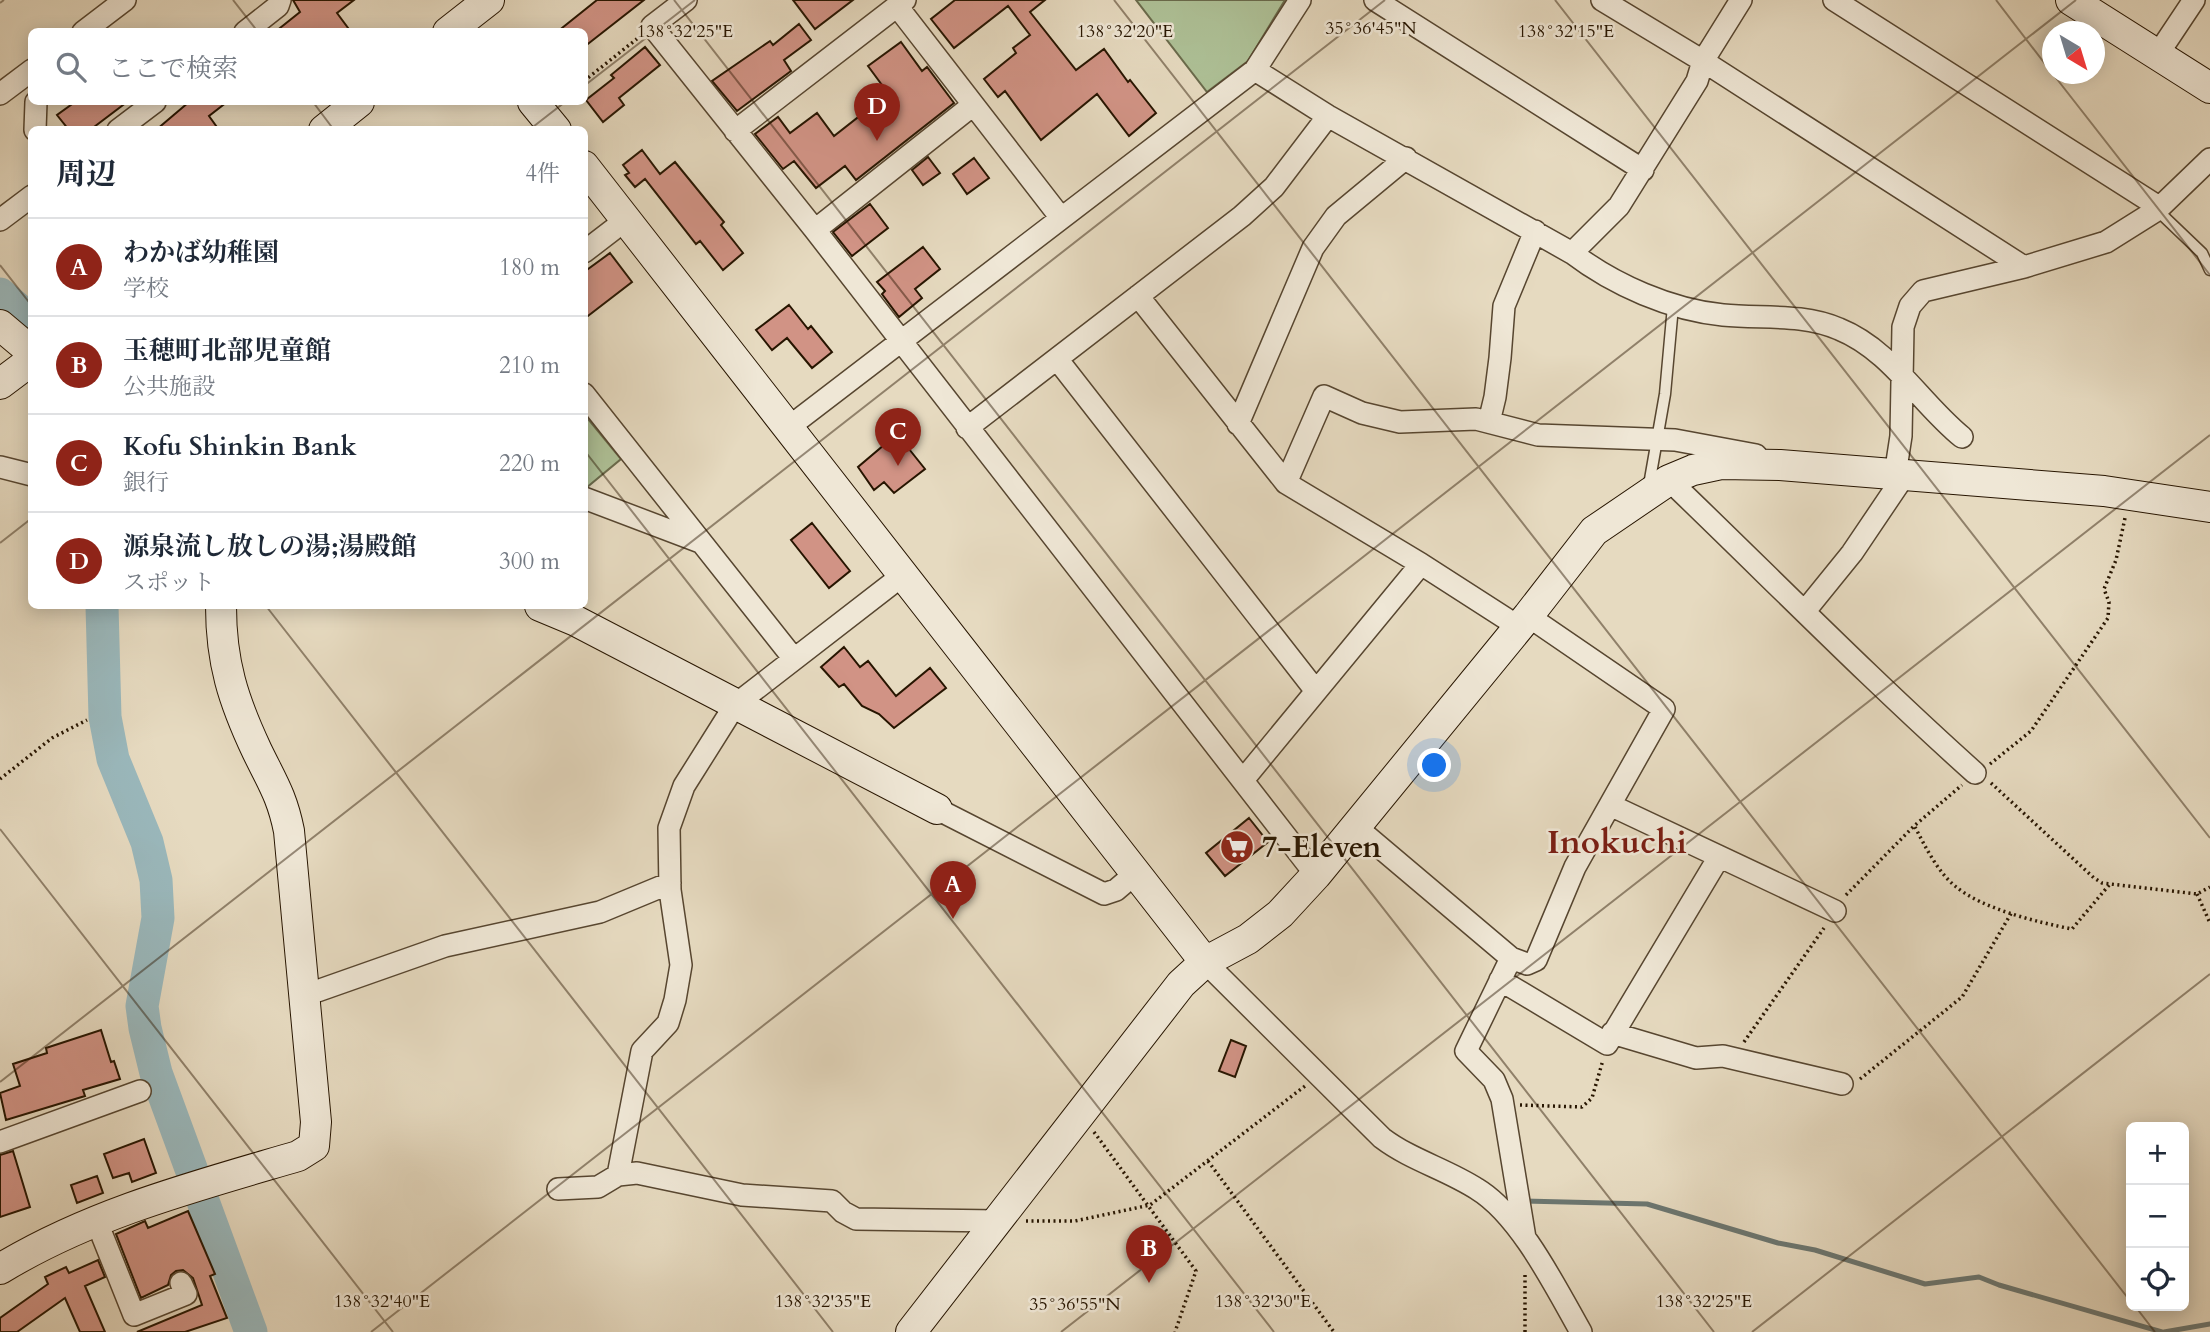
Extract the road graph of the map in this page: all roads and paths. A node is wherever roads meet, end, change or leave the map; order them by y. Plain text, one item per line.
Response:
1 (125, 0) edge
2 (280, 0) edge
3 (686, 0) edge
4 (1300, 0) edge
5 (1374, 0) edge
6 (1602, 0) edge
7 (1741, 0) edge
8 (1834, 0) edge
9 (2071, 0) edge
10 (2194, 0) edge
11 (901, 3) edge
12 (652, 26) junction
13 (88, 28) edge
14 (250, 28) edge
15 (2158, 54) junction
16 (1703, 61) junction
17 (1255, 70) junction
18 (28, 73) edge
19 (588, 78) edge
20 (2210, 88) edge
21 (0, 94) edge
22 (36, 105) edge
23 (151, 105) edge
24 (355, 105) edge
25 (535, 105) edge
26 (973, 105) junction
27 (1328, 116) junction
28 (35, 126) edge
29 (123, 126) edge
30 (329, 126) edge
31 (553, 126) edge
32 (735, 131) junction
33 (1406, 158) junction
34 (2210, 159) edge
35 (1643, 170) junction
36 (588, 171) edge
37 (28, 199) edge
38 (2158, 209) junction
39 (1061, 218) junction
40 (627, 219) junction
41 (0, 220) edge
42 (815, 230) junction
43 (1535, 231) junction
44 (588, 249) edge
45 (1573, 253) junction
46 (2024, 267) junction
47 (2210, 270) edge
48 (1138, 296) junction
49 (1673, 306) junction
50 (0, 325) edge
51 (900, 340) junction
52 (28, 349) edge
53 (1057, 359) junction
54 (28, 363) edge
55 (1901, 375) junction
56 (0, 384) edge
57 (588, 399) edge
58 (1489, 422) junction
59 (1238, 424) junction
60 (789, 428) junction
61 (967, 428) junction
62 (1962, 437) dead end
63 (1658, 439) junction
64 (1780, 466) junction
65 (0, 467) edge
66 (28, 474) edge
67 (1900, 476) junction
68 (1286, 483) junction
69 (1658, 488) junction
70 (2129, 495) junction
71 (588, 499) edge
72 (2210, 507) edge
73 (702, 542) junction
74 (1421, 564) junction
75 (903, 575) junction
76 (221, 609) edge
77 (547, 609) edge
78 (1805, 611) junction
79 (1523, 622) junction
80 (794, 659) junction
81 (1316, 691) junction
82 (735, 705) junction
83 (87, 720) dead end
84 (1975, 773) junction
85 (0, 779) edge
86 (1242, 780) junction
87 (1610, 805) junction
88 (937, 809) joint
89 (1914, 826) dead end
90 (1356, 827) junction
91 (1719, 857) junction
92 (1136, 873) junction
93 (1316, 875) junction
94 (670, 883) junction
95 (2110, 884) junction
96 (2210, 887) edge
97 (2197, 894) junction
98 (1835, 911) dead end
99 (2012, 912) junction
100 (2210, 923) edge
101 (1511, 958) junction
102 (1205, 962) junction
103 (1500, 980) junction
104 (303, 996) junction
105 (1609, 1039) junction
106 (1318, 1077) junction
107 (1842, 1084) joint
108 (140, 1091) dead end
109 (1503, 1105) junction
110 (1080, 1114) junction
111 (0, 1142) edge
112 (1208, 1161) junction
113 (618, 1175) junction
114 (558, 1189) dead end
115 (1150, 1205) junction
116 (96, 1220) junction
117 (997, 1221) junction
118 (1530, 1247) junction
119 (0, 1267) edge
120 (181, 1283) dead end
121 (911, 1332) edge
122 (1175, 1332) edge
123 (1334, 1332) edge
124 (1525, 1332) edge
125 (1581, 1332) edge

1 - 13 street
2 - 14 street
3 - 12 street
4 - 17 street
5 - 35 street
6 - 16 street
7 - 16 street
8 - 38 street
9 - 15 street
10 - 15 street
11 - 26 street
11 - 32 street
12 - 19 path
12 - 32 street
15 - 20 street
16 - 35 street
16 - 46 street
17 - 27 street
17 - 39 street
18 - 21 street
22 - 28 street
23 - 29 street
24 - 30 street
25 - 31 street
26 - 39 street
26 - 42 street
27 - 33 street
27 - 48 street
32 - 42 street
33 - 43 street
33 - 59 street
34 - 38 street
35 - 45 street
36 - 40 street
37 - 41 street
38 - 46 street
38 - 47 lane
39 - 51 street
40 - 44 street
40 - 60 street
42 - 51 street
43 - 45 street
43 - 58 street
45 - 49 street
46 - 55 street
48 - 53 street
48 - 59 street
49 - 55 street
49 - 63 lane
50 - 52 street
51 - 60 street
51 - 61 street
53 - 61 street
53 - 81 street
54 - 56 street
55 - 62 street
55 - 67 street
57 - 73 street
58 - 63 street
58 - 68 street
59 - 68 street
60 - 75 street
61 - 86 street
63 - 64 street
63 - 69 lane
64 - 67 street
64 - 69 street
65 - 66 street
67 - 70 street
67 - 78 street
68 - 74 street
69 - 78 street
69 - 79 street
70 - 72 street
70 - 84 path
71 - 73 street
73 - 80 street
74 - 79 street
74 - 81 street
75 - 80 street
75 - 92 street
76 - 104 street
77 - 82 street
78 - 84 street
79 - 87 street
79 - 90 street
80 - 82 street
81 - 86 street
82 - 88 street
82 - 94 street
83 - 85 path
84 - 95 path
86 - 93 street
87 - 91 street
87 - 101 street
88 - 92 street
89 - 99 path
90 - 93 street
90 - 101 street
91 - 98 street
91 - 105 street
92 - 102 street
93 - 102 street
94 - 104 street
94 - 113 street
95 - 97 path
95 - 99 path
96 - 97 path
97 - 100 path
99 - 107 path
101 - 103 street
102 - 106 street
102 - 110 street
103 - 105 street
103 - 109 street
104 - 116 street
105 - 107 street
105 - 109 path
106 - 112 path
106 - 118 street
108 - 111 street
109 - 118 street
110 - 115 path
110 - 117 street
112 - 115 path
112 - 123 path
113 - 114 street
113 - 117 street
115 - 117 path
115 - 122 path
116 - 119 street
116 - 120 street
117 - 121 street
118 - 124 path
118 - 125 street

